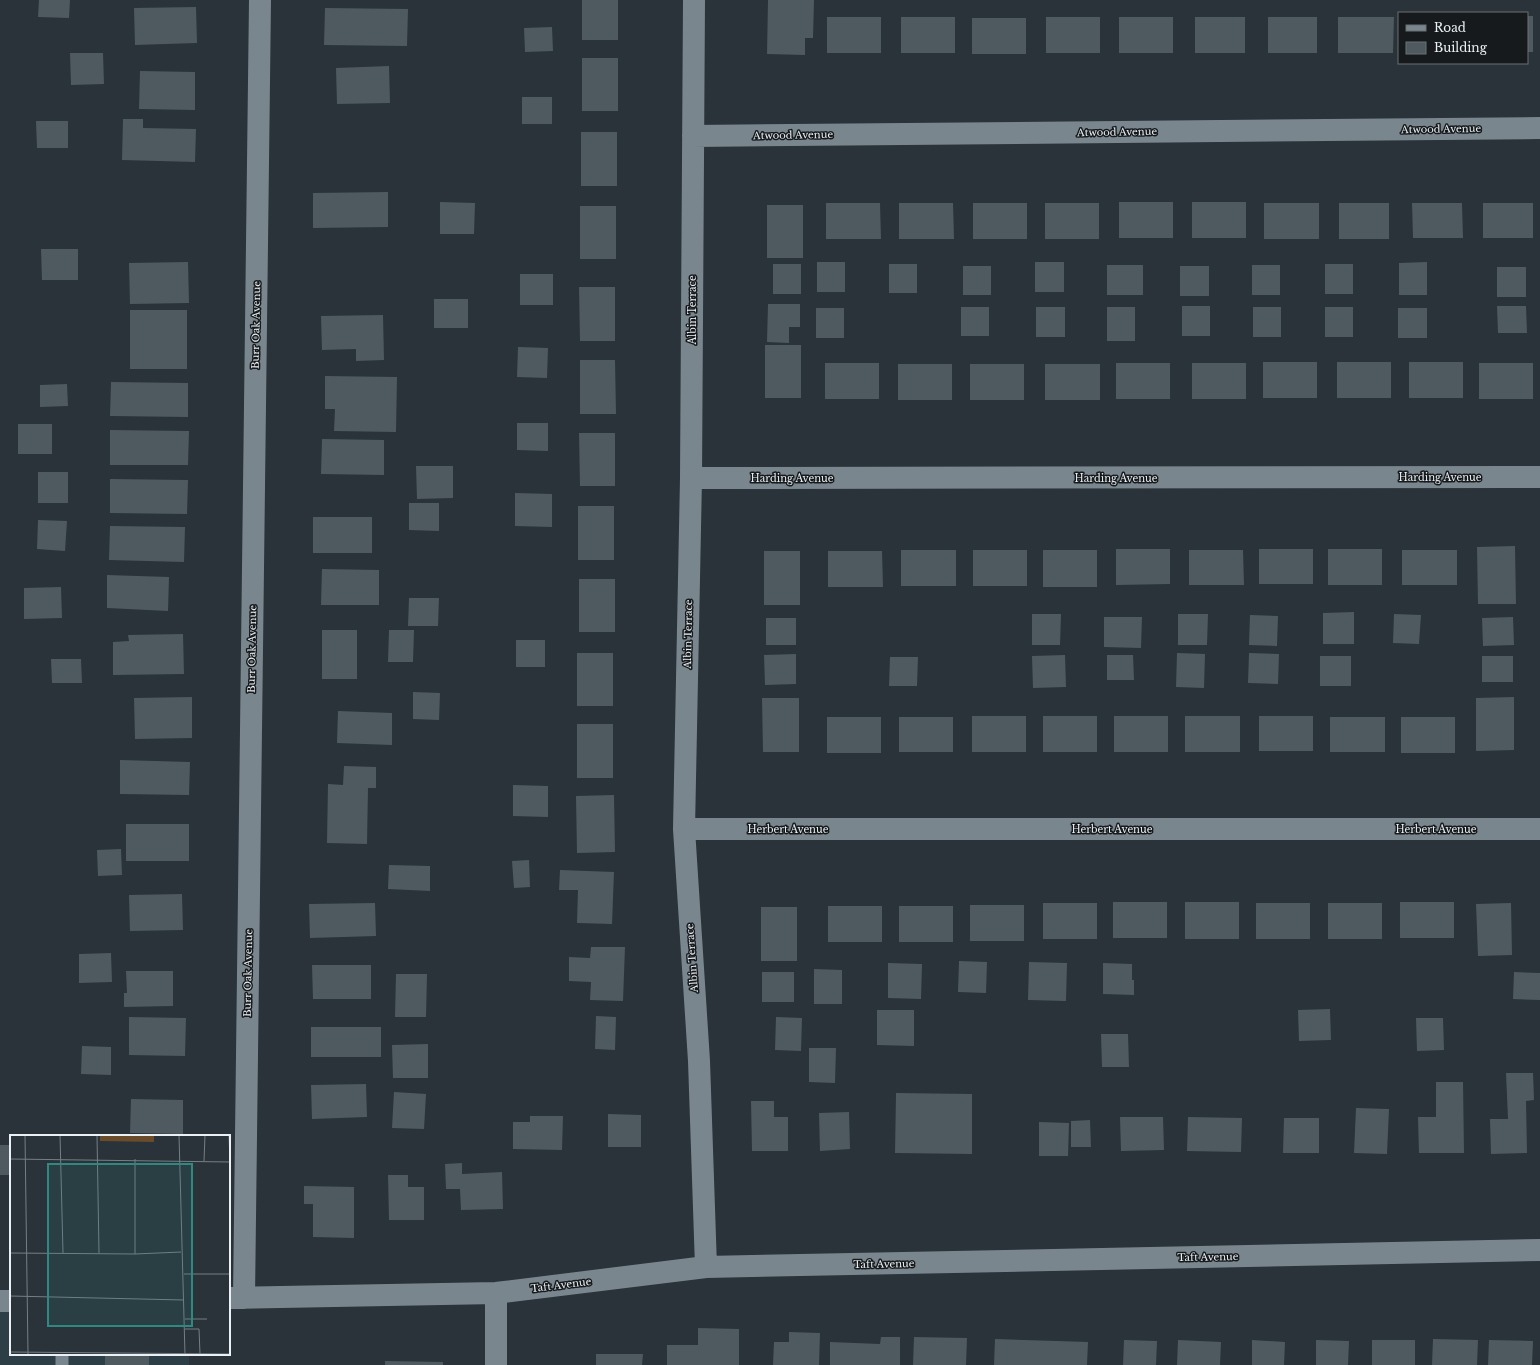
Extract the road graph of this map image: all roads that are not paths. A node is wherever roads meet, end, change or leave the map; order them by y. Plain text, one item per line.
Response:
1 (260, 0) edge
2 (694, 0) edge
3 (1540, 128) edge
4 (693, 136) junction
5 (1540, 477) edge
6 (692, 478) junction
7 (684, 829) junction
8 (1540, 829) edge
9 (1540, 1250) edge
10 (706, 1267) junction
11 (496, 1293) junction
12 (237, 1298) edge
13 (496, 1365) edge

1 - 12 street, Burr Oak Avenue
2 - 4 street, Albin Terrace
3 - 4 street, Atwood Avenue
4 - 6 street, Albin Terrace
5 - 6 street, Harding Avenue
6 - 7 street, Albin Terrace
7 - 8 street, Herbert Avenue
7 - 10 street, Albin Terrace
9 - 10 street, Taft Avenue
10 - 11 street, Taft Avenue
11 - 12 street, Taft Avenue
11 - 13 street

